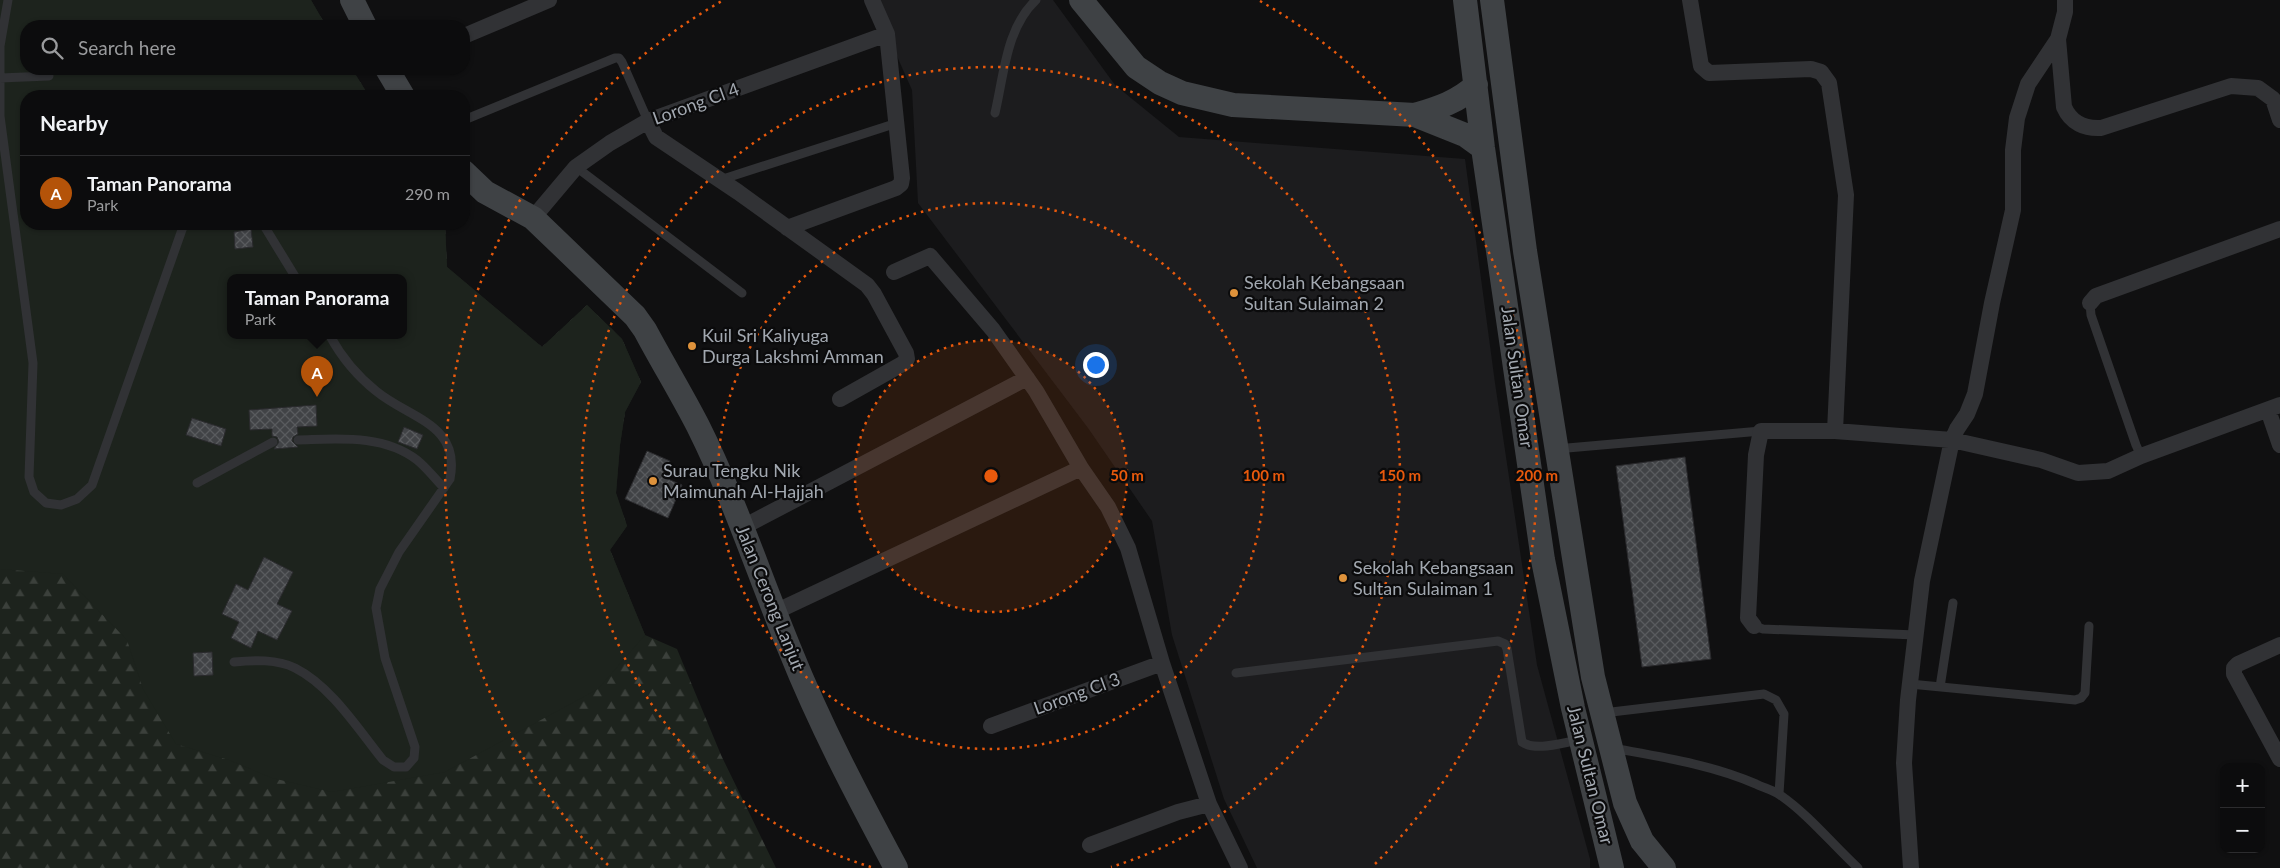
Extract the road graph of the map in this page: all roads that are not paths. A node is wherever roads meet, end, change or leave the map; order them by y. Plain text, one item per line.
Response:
1 (8, 0) edge
2 (352, 0) edge
3 (549, 0) edge
4 (872, 0) edge
5 (1036, 0) edge
6 (1081, 0) edge
7 (1465, 0) edge
8 (1492, 0) edge
9 (1690, 0) edge
10 (2065, 0) edge
11 (362, 20) edge
12 (470, 33) edge
13 (887, 34) junction
14 (2058, 40) junction
15 (391, 75) edge
16 (49, 76) dead end
17 (0, 78) edge
18 (1476, 85) junction
19 (399, 90) edge
20 (995, 113) dead end
21 (1415, 116) junction
22 (470, 118) edge
23 (2280, 120) edge
24 (648, 121) junction
25 (897, 123) junction
26 (1484, 148) junction
27 (576, 167) junction
28 (470, 178) edge
29 (720, 180) junction
30 (533, 218) junction
31 (787, 228) junction
32 (2280, 229) edge
33 (182, 230) edge
34 (267, 230) edge
35 (894, 272) dead end
36 (294, 274) edge
37 (742, 292) dead end
38 (2090, 303) joint
39 (332, 339) edge
40 (1027, 378) junction
41 (840, 399) dead end
42 (2274, 408) edge
43 (1761, 431) junction
44 (1835, 431) junction
45 (298, 440) dead end
46 (1952, 440) junction
47 (273, 442) dead end
48 (2280, 445) edge
49 (1556, 449) junction
50 (2141, 456) junction
51 (1081, 468) junction
52 (197, 483) dead end
53 (444, 488) junction
54 (743, 528) junction
55 (1953, 604) dead end
56 (775, 612) junction
57 (1754, 626) joint
58 (2089, 626) dead end
59 (1916, 636) junction
60 (2280, 645) edge
61 (234, 662) dead end
62 (1162, 663) junction
63 (1236, 673) dead end
64 (1910, 684) junction
65 (1940, 687) junction
66 (1601, 713) junction
67 (991, 726) dead end
68 (1580, 740) junction
69 (1610, 748) junction
70 (2280, 759) edge
71 (1779, 794) junction
72 (1209, 804) junction
73 (1090, 845) dead end
74 (896, 868) edge
75 (1240, 868) edge
76 (1612, 868) edge
77 (1664, 868) edge
78 (1858, 868) edge
79 (1911, 868) edge

1 - 17 lane
2 - 11 main road
3 - 12 street
4 - 13 street
5 - 20 lane
6 - 21 main road
7 - 18 main road, Jalan Sultan Omar
8 - 49 main road
9 - 44 street
10 - 14 street
13 - 24 street, Lorong Cl 4
13 - 25 street
14 - 23 street
14 - 46 street
15 - 19 main road
16 - 17 lane
17 - 33 lane
18 - 21 main road
18 - 26 main road, Jalan Sultan Omar
21 - 26 main road
22 - 24 lane
24 - 27 street, Lorong Cl 4
24 - 29 street
25 - 29 lane
25 - 31 street
26 - 68 main road, Jalan Sultan Omar
27 - 30 street, Lorong Cl 4
27 - 37 lane
28 - 30 main road, Jalan Cerong Lanjut
29 - 31 street
30 - 54 main road, Jalan Cerong Lanjut
31 - 41 street
32 - 38 street
34 - 36 lane
35 - 40 street
38 - 50 lane
39 - 53 lane
40 - 51 street
40 - 54 street
42 - 48 street
42 - 50 street
43 - 44 street
43 - 49 lane
43 - 57 street
44 - 46 street
45 - 53 lane
46 - 50 street
46 - 59 street
47 - 52 lane
49 - 66 main road
51 - 56 street
51 - 62 street
53 - 61 lane
54 - 56 main road, Jalan Cerong Lanjut
55 - 65 lane
56 - 74 main road, Jalan Cerong Lanjut
57 - 59 lane
58 - 65 lane
59 - 64 street
60 - 70 street
62 - 67 street, Lorong Cl 3
62 - 72 street
63 - 68 lane
64 - 65 lane
64 - 79 street
66 - 69 main road
66 - 71 lane
68 - 76 main road, Jalan Sultan Omar
69 - 71 lane
69 - 77 main road
71 - 78 lane
72 - 73 street
72 - 75 street

